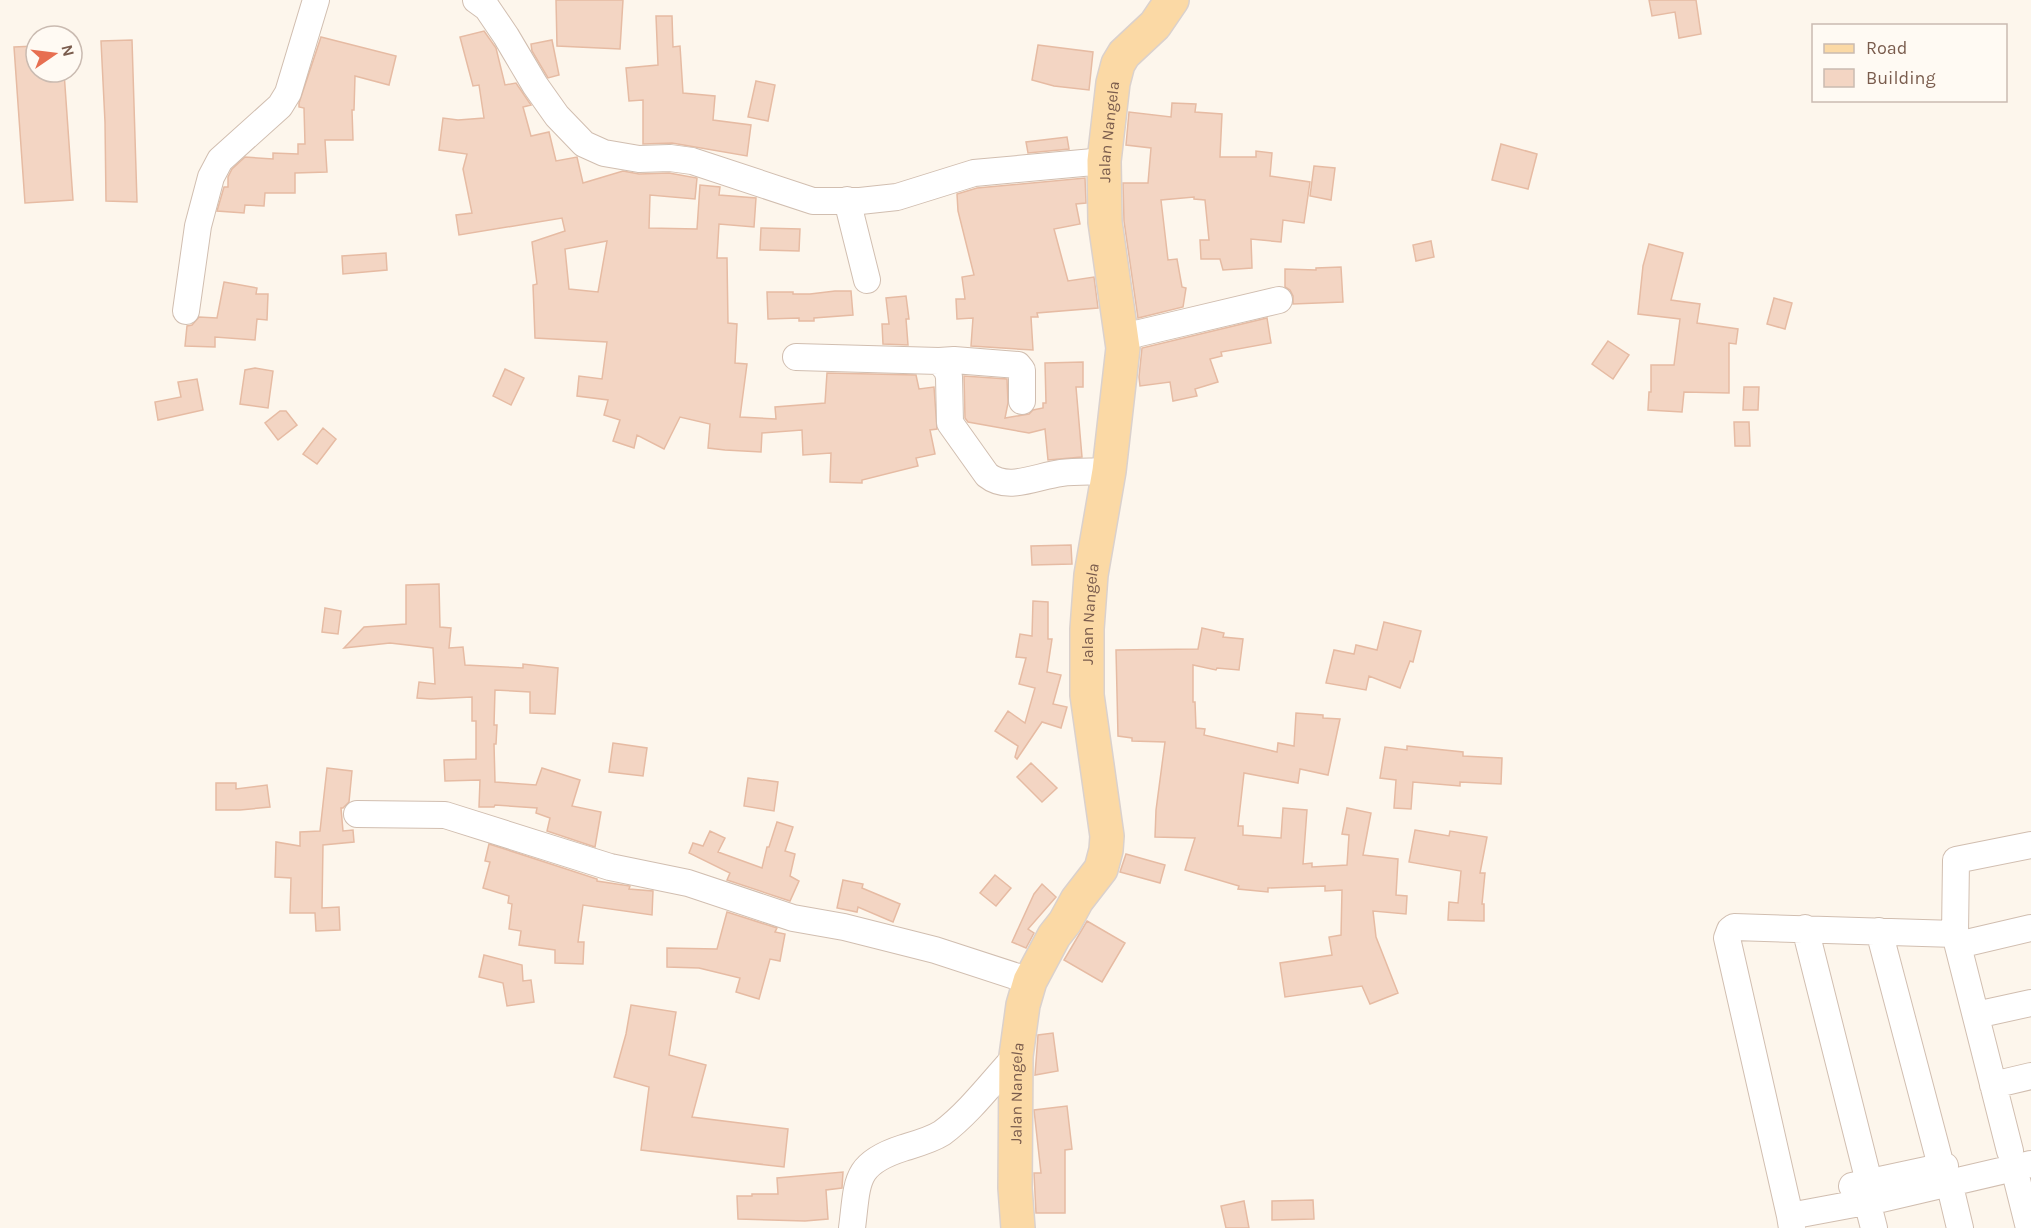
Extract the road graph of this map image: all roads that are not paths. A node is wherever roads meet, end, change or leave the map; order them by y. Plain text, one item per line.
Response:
1 (316, 0) edge
2 (1172, 0) edge
3 (486, 2) edge
4 (1104, 161) junction
5 (847, 201) junction
6 (867, 280) dead end
7 (1280, 300) dead end
8 (186, 311) dead end
9 (1123, 337) junction
10 (796, 357) dead end
11 (939, 361) junction
12 (1022, 401) dead end
13 (1109, 471) junction
14 (357, 814) dead end
15 (2031, 845) edge
16 (1805, 928) junction
17 (2031, 928) edge
18 (1879, 931) junction
19 (1956, 939) junction
20 (1030, 981) junction
21 (2031, 1003) edge
22 (1976, 1015) junction
23 (1016, 1056) junction
24 (2031, 1076) edge
25 (1994, 1086) junction
26 (2022, 1157) edge
27 (1945, 1174) junction
28 (1868, 1192) junction
29 (1790, 1215) edge
30 (852, 1228) edge
31 (1018, 1228) edge
32 (1874, 1228) edge
33 (1960, 1228) edge
34 (2029, 1228) edge

1 - 8 street
2 - 4 main road, Jalan Nangela
3 - 5 street
4 - 5 street
4 - 9 main road, Jalan Nangela
5 - 6 street
7 - 9 street
9 - 13 main road, Jalan Nangela
10 - 11 street
11 - 12 street
11 - 13 street
13 - 20 main road, Jalan Nangela
14 - 20 street
15 - 19 street
16 - 18 street
16 - 28 street
16 - 29 street
17 - 19 street
18 - 19 street
18 - 27 street
19 - 22 street
20 - 23 main road, Jalan Nangela
21 - 22 street
22 - 25 street
23 - 30 street
23 - 31 main road, Jalan Nangela
24 - 25 street
25 - 26 street
26 - 27 street
26 - 34 street
27 - 28 street
27 - 33 street
28 - 29 street
28 - 32 street

